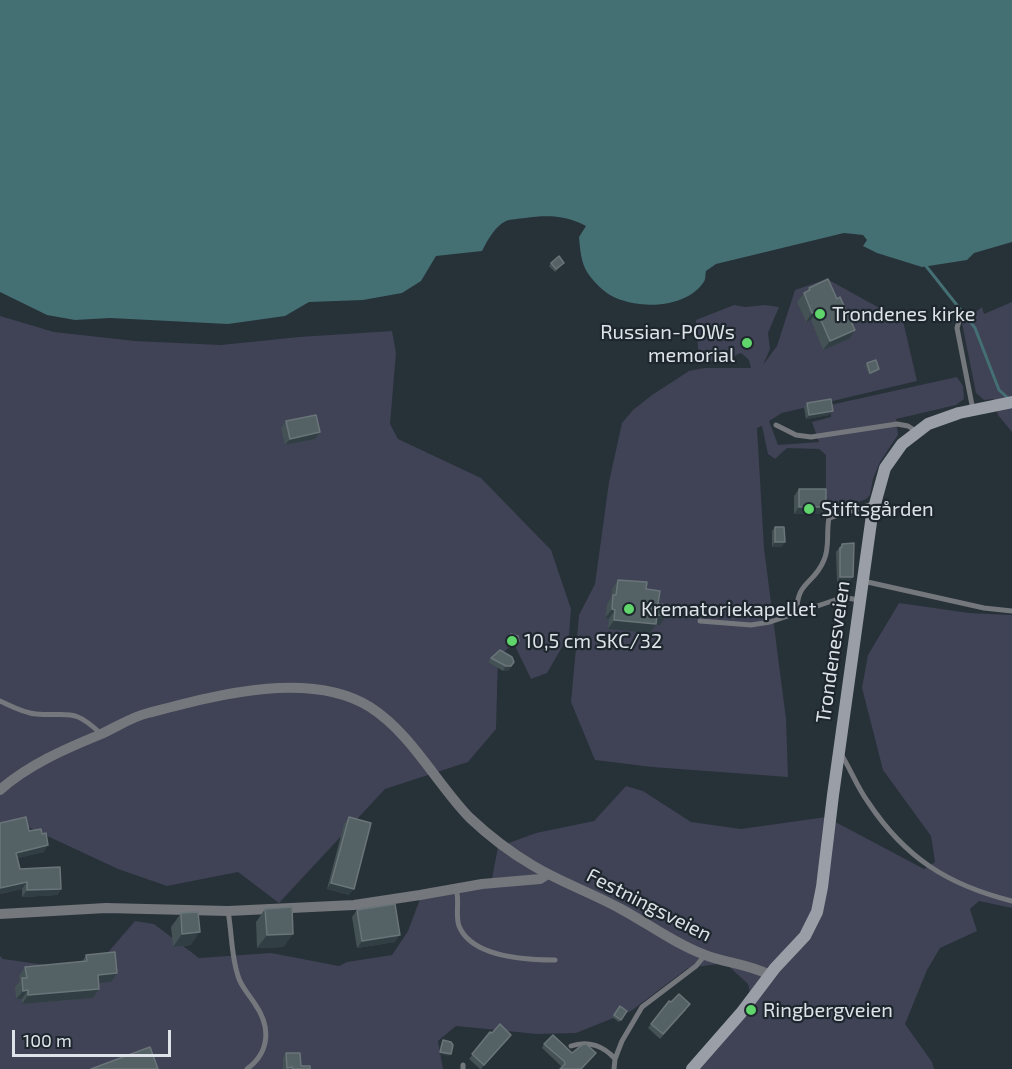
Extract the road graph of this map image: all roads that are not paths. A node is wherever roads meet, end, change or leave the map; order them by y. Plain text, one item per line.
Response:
1 (959, 321) dead end
2 (1012, 402) edge
3 (973, 410) junction
4 (776, 425) dead end
5 (916, 431) junction
6 (874, 504) junction
7 (863, 581) junction
8 (861, 600) junction
9 (1012, 611) edge
10 (797, 613) junction
11 (700, 621) dead end
12 (0, 701) edge
13 (101, 734) junction
14 (839, 750) junction
15 (0, 790) edge
16 (548, 874) junction
17 (455, 888) junction
18 (1012, 901) edge
19 (228, 911) junction
20 (0, 914) edge
21 (705, 956) junction
22 (555, 960) dead end
23 (770, 975) junction
24 (571, 1046) dead end
25 (615, 1059) junction
26 (247, 1069) edge
27 (614, 1069) edge
28 (692, 1069) edge

1 - 3 lane
2 - 3 main road, Trondenesveien
3 - 5 main road, Trondenesveien
4 - 5 lane
5 - 6 main road, Trondenesveien
6 - 7 main road, Trondenesveien
6 - 10 lane
7 - 8 main road, Trondenesveien
7 - 9 lane
8 - 10 lane
8 - 14 main road, Trondenesveien
10 - 11 lane
12 - 13 lane
13 - 15 street, Festningsveien
13 - 16 street, Festningsveien
14 - 18 lane
14 - 23 main road, Trondenesveien
16 - 17 street
16 - 21 street, Festningsveien
17 - 19 street
17 - 22 lane
19 - 20 street
19 - 26 lane
21 - 23 street, Festningsveien
21 - 25 lane
23 - 28 main road
24 - 25 lane
25 - 27 lane

